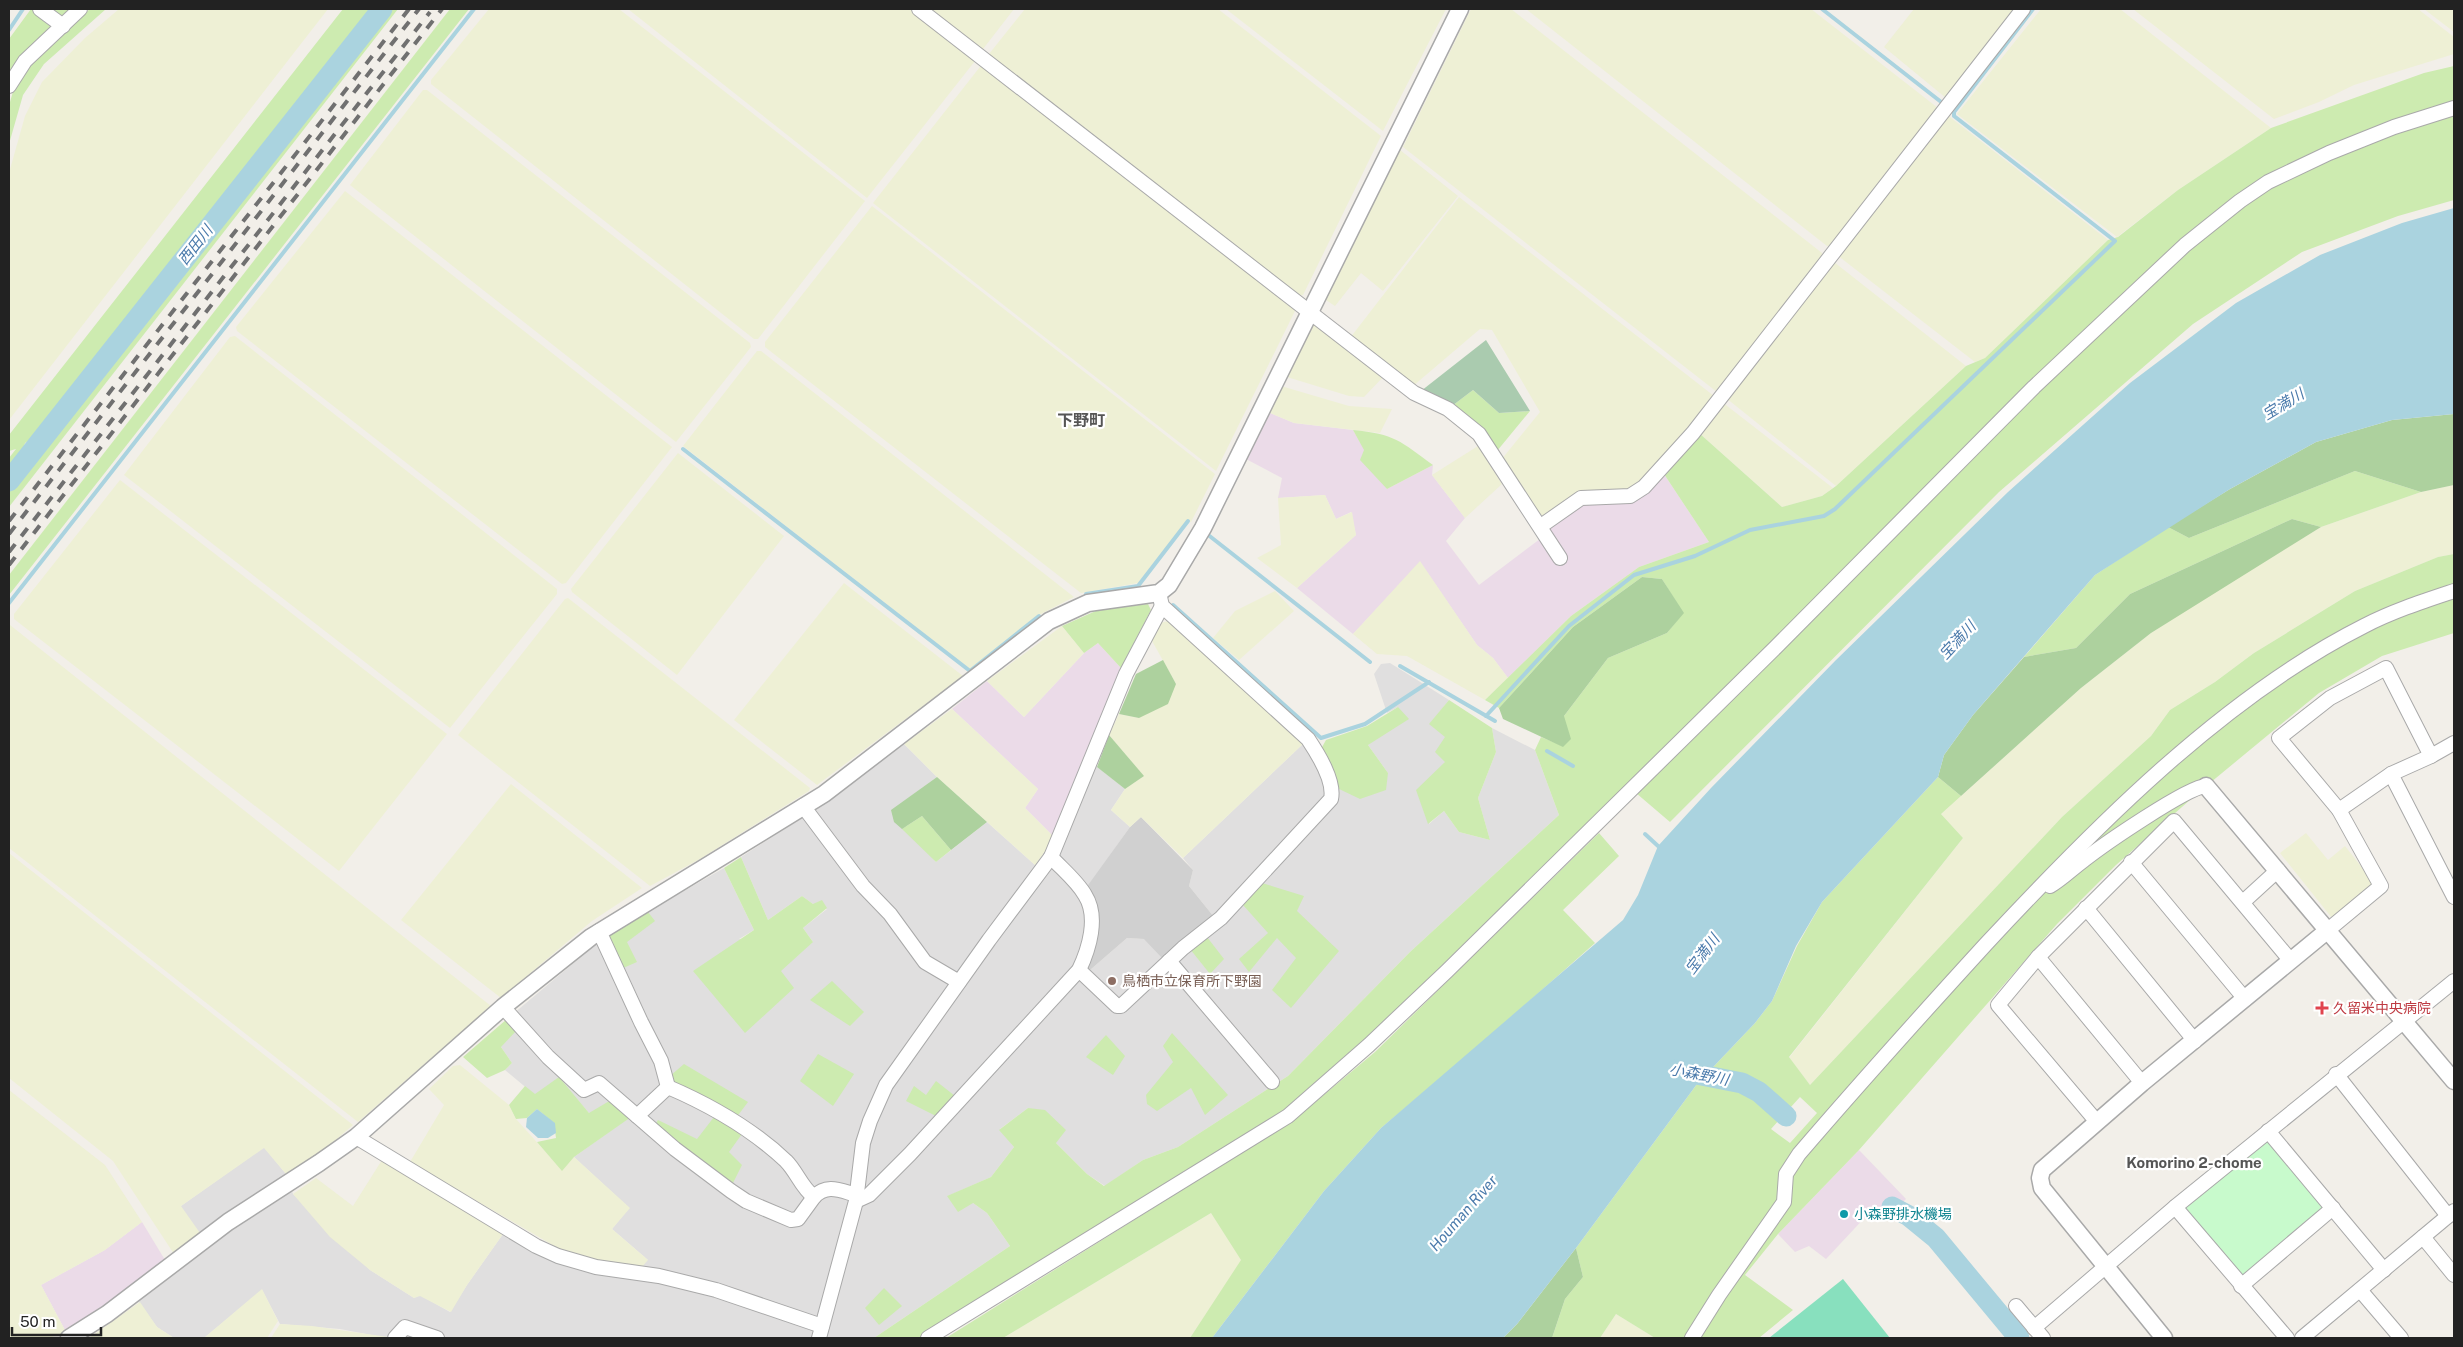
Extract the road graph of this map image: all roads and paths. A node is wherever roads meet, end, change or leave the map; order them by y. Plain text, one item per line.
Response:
1 (40, 9) edge
2 (80, 9) edge
3 (919, 9) edge
4 (1460, 9) edge
5 (2023, 9) edge
6 (63, 26) junction
7 (9, 86) edge
8 (2454, 108) edge
9 (1308, 312) junction
10 (1541, 526) junction
11 (1560, 558) dead end
12 (2454, 591) edge
13 (1161, 600) junction
14 (2454, 743) edge
15 (2431, 756) junction
16 (2391, 774) junction
17 (2206, 786) joint
18 (803, 806) junction
19 (2339, 810) junction
20 (1051, 857) junction
21 (2131, 862) junction
22 (2278, 870) junction
23 (2040, 886) junction
24 (2454, 897) edge
25 (2243, 902) junction
26 (2086, 908) junction
27 (2328, 930) junction
28 (600, 931) junction
29 (2038, 957) junction
30 (1169, 961) junction
31 (2290, 961) junction
32 (1079, 970) junction
33 (2454, 981) edge
34 (959, 982) junction
35 (2245, 999) junction
36 (503, 1007) junction
37 (2404, 1021) junction
38 (2195, 1040) junction
39 (2336, 1074) junction
40 (2454, 1081) edge
41 (1272, 1082) dead end
42 (2142, 1083) junction
43 (668, 1087) junction
44 (637, 1116) junction
45 (2097, 1122) junction
46 (2268, 1131) junction
47 (356, 1137) junction
48 (814, 1197) junction
49 (857, 1198) junction
50 (2175, 1207) junction
51 (2333, 1208) junction
52 (2451, 1214) edge
53 (2423, 1237) junction
54 (2105, 1267) junction
55 (2384, 1270) junction
56 (2454, 1275) edge
57 (2241, 1286) junction
58 (2360, 1290) junction
59 (2016, 1306) dead end
60 (820, 1332) edge
61 (2038, 1333) edge
62 (69, 1338) edge
63 (395, 1338) edge
64 (437, 1338) edge
65 (928, 1338) edge
66 (1692, 1338) edge
67 (2164, 1338) edge
68 (2286, 1338) edge
69 (2302, 1338) edge
70 (2401, 1338) edge

1 - 6 street
2 - 6 street
3 - 9 street
4 - 9 street
5 - 10 street
6 - 7 street
8 - 65 street
9 - 10 street
9 - 13 street
10 - 11 street
12 - 23 street
13 - 18 street
13 - 20 street
13 - 30 street
14 - 15 street
15 - 16 street
15 - 19 street
16 - 19 street
16 - 24 street
17 - 22 street
17 - 23 street
18 - 28 street
18 - 34 street
19 - 27 street
20 - 32 street
20 - 34 street
21 - 25 street
21 - 26 street
21 - 35 street
22 - 25 street
22 - 27 street
23 - 66 street
25 - 31 street
26 - 29 street
26 - 38 street
27 - 31 street
27 - 37 street
28 - 36 street
28 - 43 street
29 - 42 street
29 - 45 street
30 - 32 street
30 - 41 street
31 - 35 street
32 - 49 street
33 - 37 street
34 - 49 street
35 - 38 street
36 - 44 street
36 - 47 street
37 - 39 street
37 - 40 street
38 - 42 street
39 - 46 street
39 - 52 street
42 - 45 street
43 - 44 street
43 - 48 street
44 - 48 street
45 - 54 street
46 - 50 street
46 - 51 street
47 - 60 street
47 - 62 street
48 - 49 street
49 - 60 street
50 - 54 street
50 - 57 street
51 - 55 street
51 - 57 street
52 - 53 street
53 - 55 street
53 - 56 street
54 - 61 street
54 - 67 street
55 - 58 street
57 - 68 street
58 - 69 street
58 - 70 street
59 - 61 street
63 - 64 street

